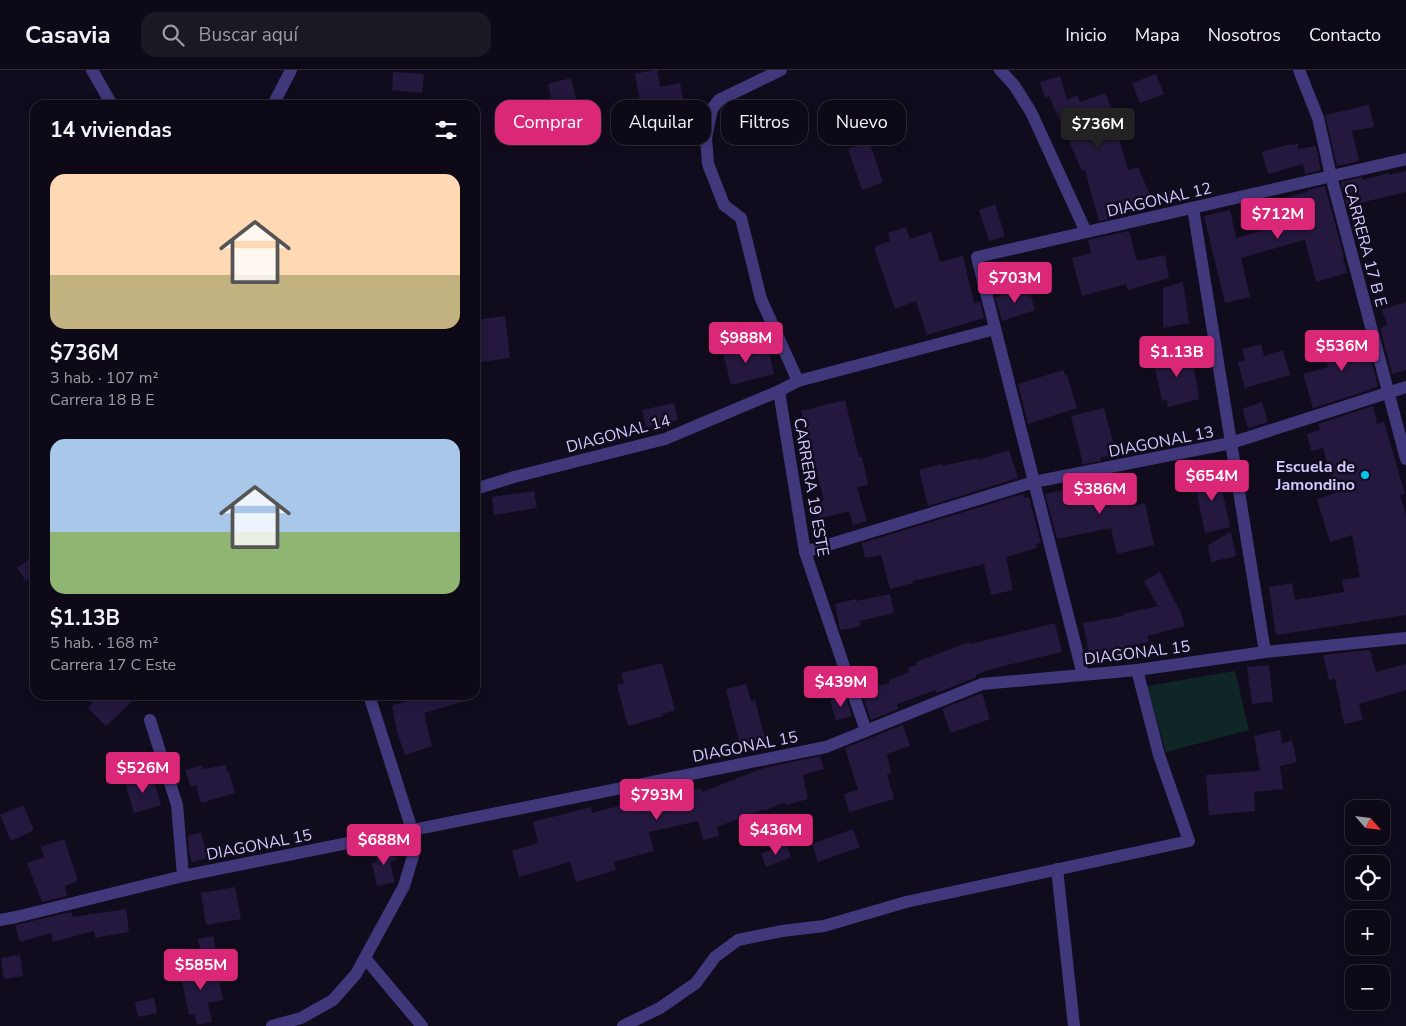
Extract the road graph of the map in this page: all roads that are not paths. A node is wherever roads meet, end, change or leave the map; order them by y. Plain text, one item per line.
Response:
1 (92, 70) edge
2 (291, 70) edge
3 (781, 70) edge
4 (1000, 70) edge
5 (1299, 70) edge
6 (109, 100) edge
7 (276, 100) edge
8 (1406, 159) edge
9 (1331, 176) junction
10 (1193, 208) junction
11 (1086, 232) junction
12 (995, 330) junction
13 (798, 381) junction
14 (1406, 387) edge
15 (779, 391) junction
16 (1388, 393) junction
17 (1231, 444) junction
18 (1406, 459) edge
19 (1034, 482) junction
20 (480, 487) edge
21 (805, 552) junction
22 (1406, 638) edge
23 (1265, 652) junction
24 (1137, 670) junction
25 (1083, 675) junction
26 (371, 700) edge
27 (150, 720) dead end
28 (866, 731) junction
29 (412, 830) junction
30 (1057, 869) junction
31 (183, 876) junction
32 (0, 920) edge
33 (365, 958) junction
34 (272, 1026) edge
35 (422, 1026) edge
36 (623, 1026) edge
37 (1074, 1026) edge

1 - 6 street
2 - 7 street
3 - 13 street
4 - 11 street
5 - 9 street, CARRERA 17 B E
8 - 9 street, DIAGONAL 12
9 - 10 street, DIAGONAL 12
9 - 16 street, CARRERA 17 B E
10 - 11 street, DIAGONAL 12
10 - 17 street
11 - 12 street, DIAGONAL 12
12 - 13 street, DIAGONAL 14
12 - 19 street
13 - 15 street, DIAGONAL 14
14 - 16 street, DIAGONAL 13
15 - 20 street, DIAGONAL 14
15 - 21 street, CARRERA 19 ESTE
16 - 17 street, DIAGONAL 13
16 - 18 street, CARRERA 17 B E
17 - 19 street, DIAGONAL 13
17 - 23 street
19 - 21 street, DIAGONAL 13
19 - 25 street
21 - 28 street, CARRERA 19 ESTE
22 - 23 street, DIAGONAL 15
23 - 24 street, DIAGONAL 15
24 - 25 street, DIAGONAL 15
24 - 30 street
25 - 28 street, DIAGONAL 15
26 - 29 street
27 - 31 street
28 - 29 street, DIAGONAL 15
29 - 31 street, DIAGONAL 15
29 - 33 street
30 - 36 street
30 - 37 street
31 - 32 street, DIAGONAL 15
33 - 34 street
33 - 35 street

